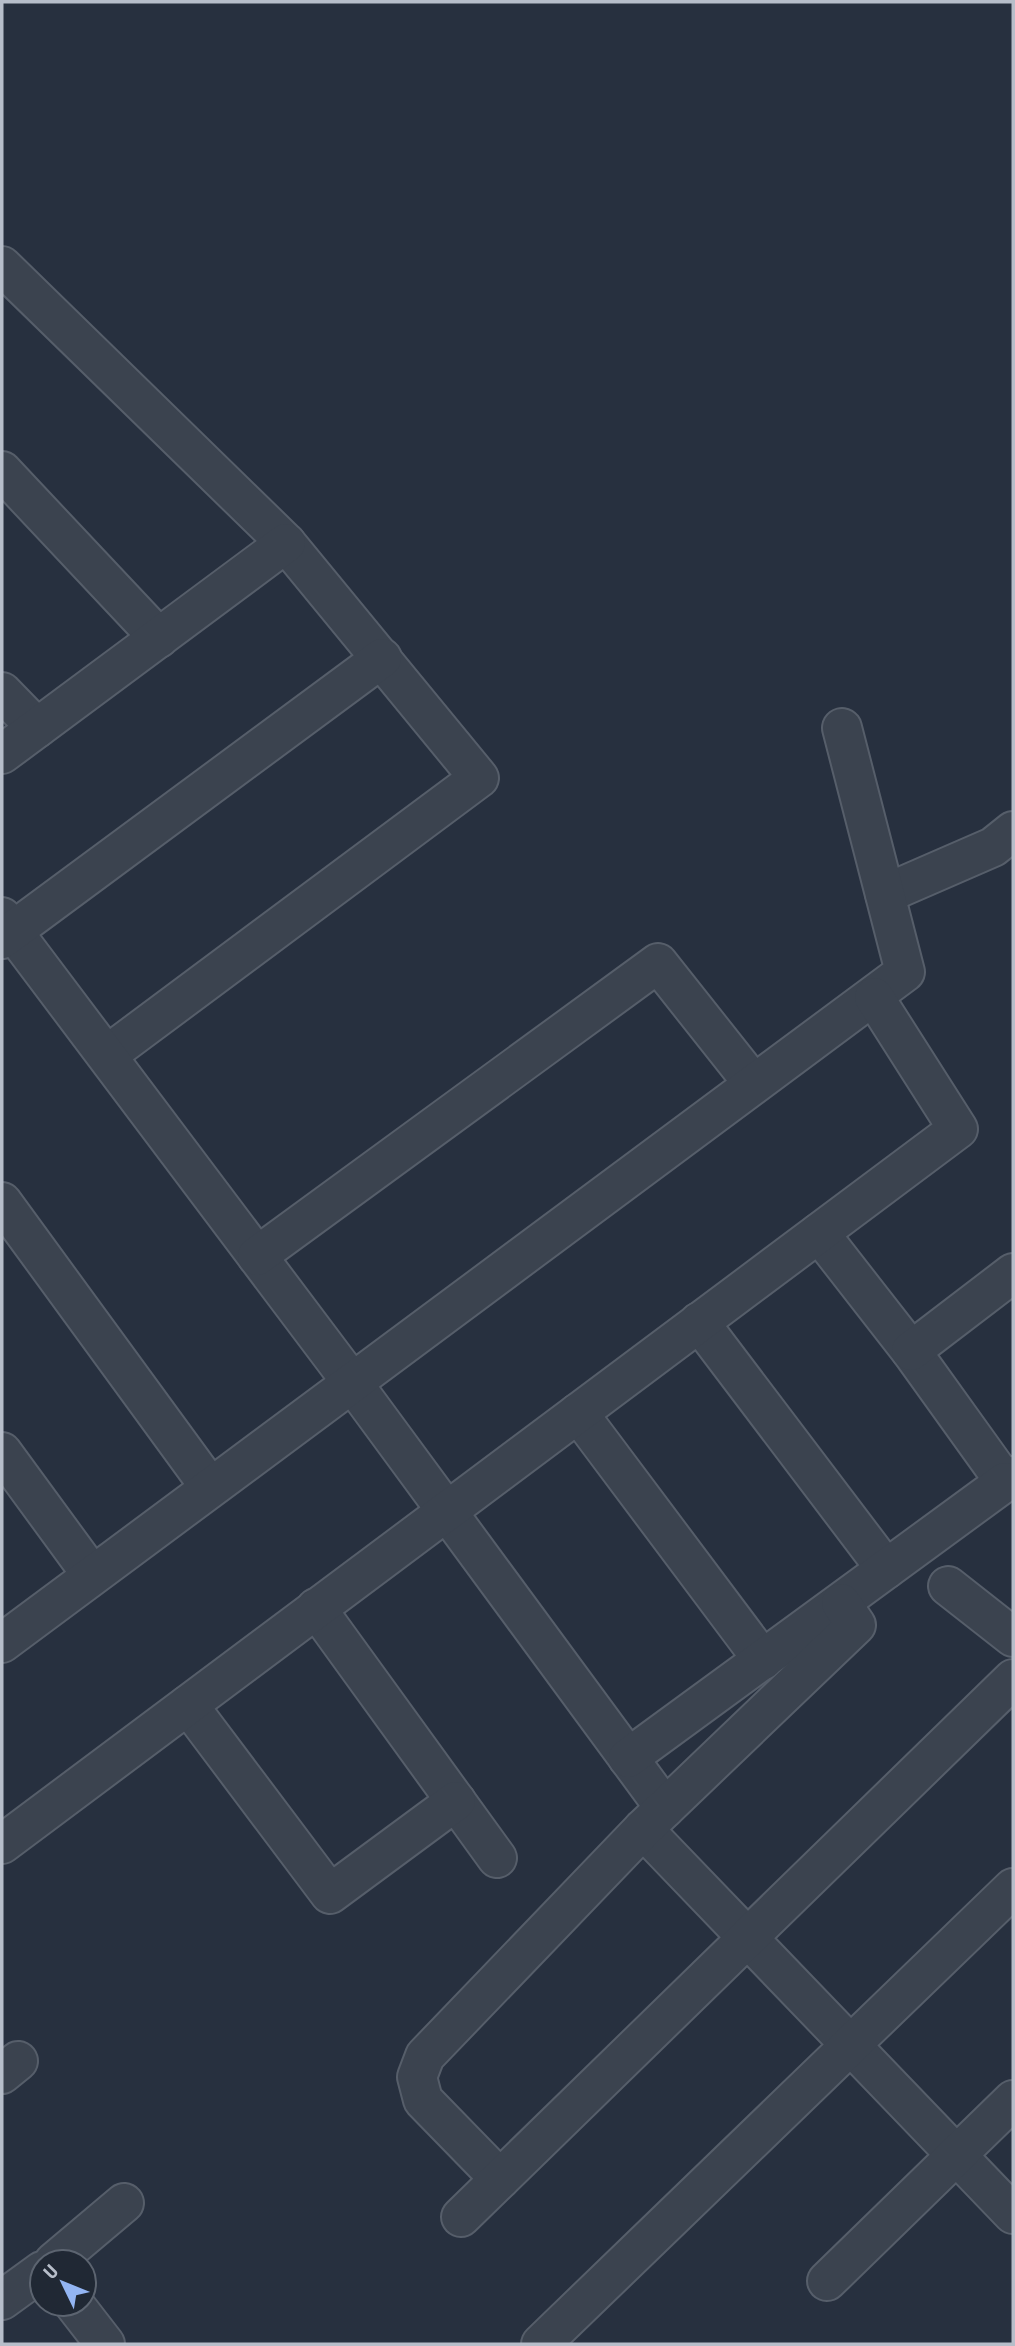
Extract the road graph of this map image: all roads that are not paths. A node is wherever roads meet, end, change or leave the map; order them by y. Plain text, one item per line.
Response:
1 (2, 265) edge
2 (2, 471) edge
3 (286, 543) junction
4 (159, 638) junction
5 (382, 658) junction
6 (2, 692) edge
7 (37, 728) junction
8 (842, 728) dead end
9 (2, 754) edge
10 (1013, 831) edge
11 (885, 894) junction
12 (5, 929) edge
13 (874, 997) junction
14 (107, 1055) junction
15 (753, 1083) junction
16 (2, 1202) edge
17 (820, 1233) junction
18 (257, 1256) junction
19 (1013, 1273) edge
20 (699, 1322) junction
21 (911, 1351) junction
22 (351, 1381) junction
23 (578, 1413) junction
24 (2, 1452) edge
25 (1009, 1479) edge
26 (210, 1487) junction
27 (447, 1511) junction
28 (886, 1569) junction
29 (92, 1574) junction
30 (948, 1586) dead end
31 (841, 1603) junction
32 (316, 1608) junction
33 (1013, 1637) edge
34 (2, 1643) edge
35 (763, 1660) junction
36 (1013, 1679) edge
37 (188, 1705) junction
38 (628, 1758) junction
39 (456, 1801) junction
40 (654, 1819) junction
41 (2, 1844) edge
42 (497, 1858) dead end
43 (1013, 1888) edge
44 (747, 1938) junction
45 (850, 2045) junction
46 (1013, 2100) edge
47 (957, 2155) junction
48 (500, 2179) junction
49 (124, 2203) dead end
50 (1013, 2214) edge
51 (461, 2217) dead end
52 (71, 2248) edge
53 (827, 2281) dead end
54 (28, 2282) edge
55 (2, 2300) edge
56 (85, 2318) edge
57 (105, 2344) edge
58 (541, 2344) edge

1 - 3 street
2 - 4 street
3 - 4 street
3 - 5 street
4 - 7 street
5 - 12 street
5 - 14 street
6 - 7 street
7 - 9 street
8 - 11 street
10 - 11 street
11 - 13 street
12 - 14 street
13 - 15 street
13 - 17 street
14 - 18 street
15 - 18 street
15 - 22 street
16 - 26 street
17 - 20 street
17 - 21 street
18 - 22 street
19 - 21 street
20 - 23 street
20 - 28 street
21 - 25 street
22 - 26 street
22 - 27 street
23 - 27 street
23 - 35 street
24 - 29 street
25 - 28 street
26 - 29 street
27 - 32 street
27 - 38 street
28 - 31 street
29 - 34 street
30 - 33 street
31 - 35 street
31 - 40 street
32 - 37 street
32 - 39 street
35 - 38 street
36 - 44 street
37 - 39 street
37 - 41 street
38 - 40 street
39 - 42 street
40 - 44 street
40 - 48 street
43 - 45 street
44 - 45 street
44 - 48 street
45 - 47 street
45 - 58 street
46 - 47 street
47 - 50 street
47 - 53 street
48 - 51 street
49 - 52 street
54 - 55 street
56 - 57 street

